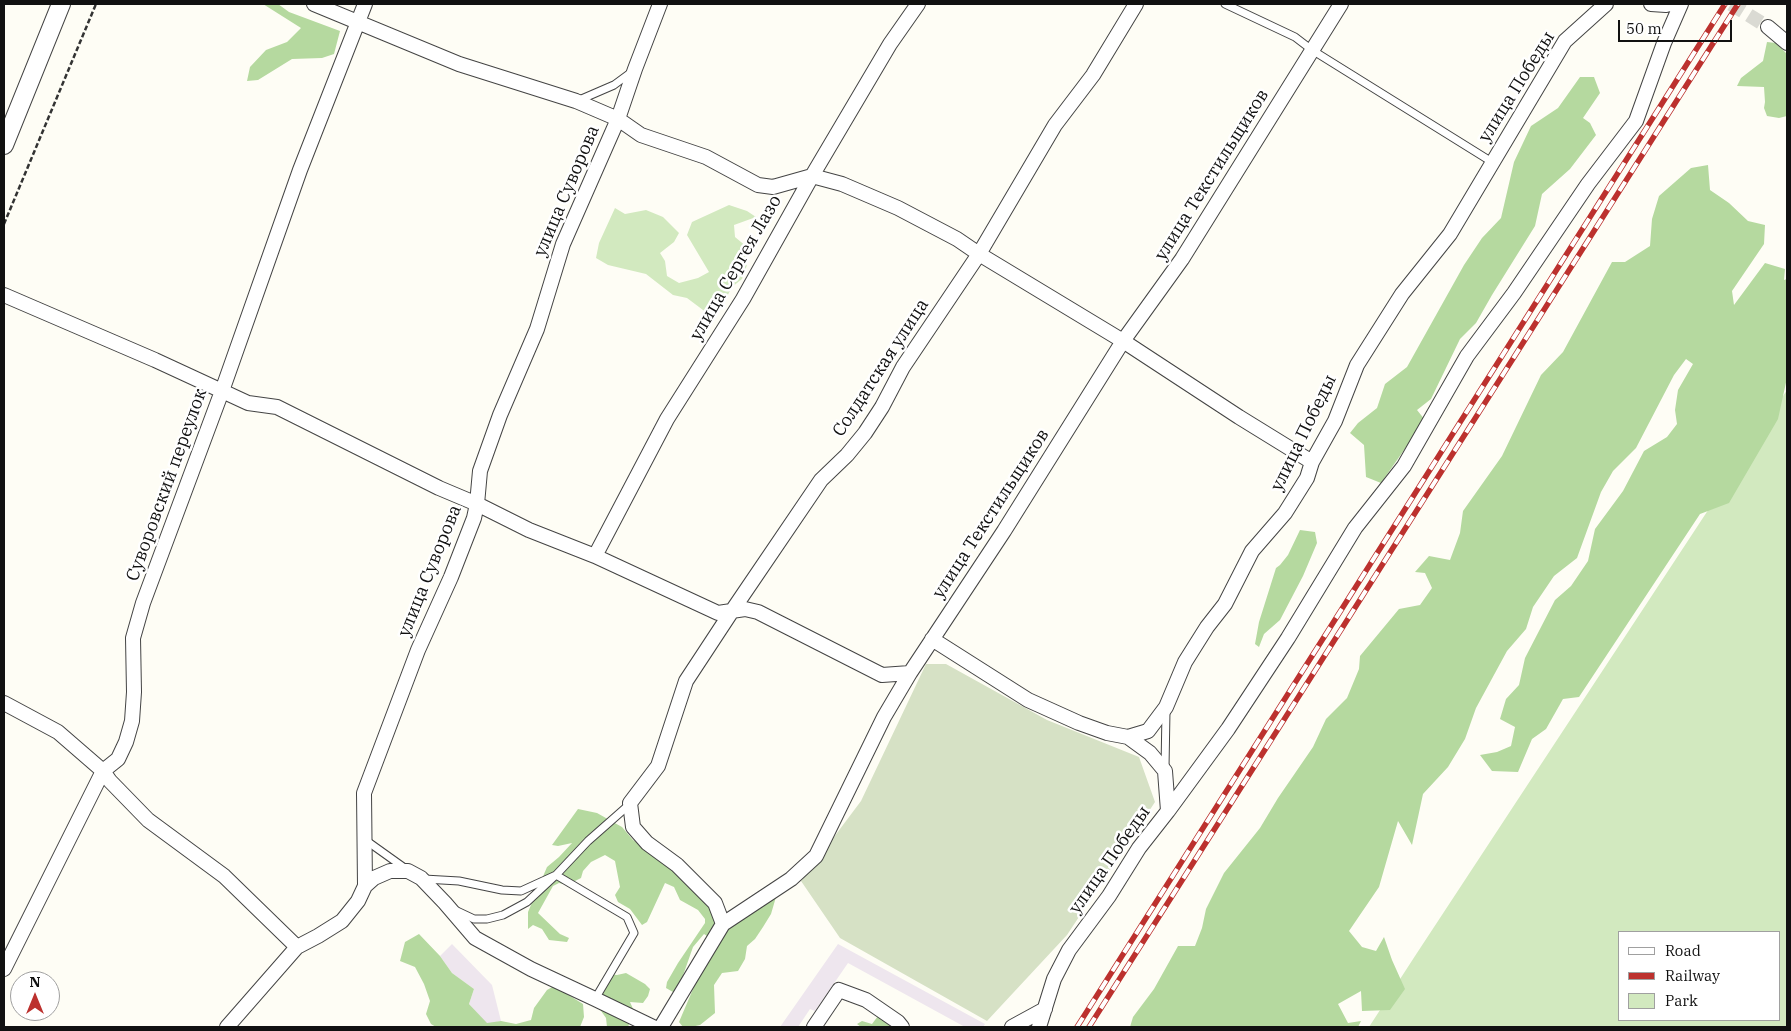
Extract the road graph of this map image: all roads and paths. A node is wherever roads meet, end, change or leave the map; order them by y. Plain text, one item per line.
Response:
1 (61, 4) edge
2 (96, 4) edge
3 (314, 4) edge
4 (364, 4) edge
5 (660, 4) edge
6 (918, 4) edge
7 (1136, 4) edge
8 (1225, 4) edge
9 (1341, 4) edge
10 (1606, 4) edge
11 (1651, 4) edge
12 (1670, 4) edge
13 (1682, 4) edge
14 (357, 22) junction
15 (1768, 27) tunnel mouth
16 (1787, 43) edge
17 (1312, 50) junction
18 (634, 69) junction
19 (576, 101) junction
20 (618, 119) junction
21 (4, 145) edge
22 (1492, 162) junction
23 (812, 176) junction
24 (4, 224) edge
25 (979, 254) junction
26 (4, 295) edge
27 (1123, 341) junction
28 (222, 391) junction
29 (1312, 462) junction
30 (478, 504) junction
31 (595, 556) junction
32 (732, 611) junction
33 (932, 639) junction
34 (910, 674) junction
35 (4, 703) edge
36 (1166, 707) junction
37 (1128, 738) junction
38 (103, 771) junction
39 (1165, 771) junction
40 (630, 803) junction
41 (1168, 811) junction
42 (364, 839) junction
43 (408, 871) junction
44 (556, 875) junction
45 (421, 878) junction
46 (365, 886) junction
47 (446, 903) junction
48 (723, 924) junction
49 (297, 946) junction
50 (4, 969) edge
51 (596, 999) junction
52 (1045, 1008) junction
53 (227, 1027) edge
54 (653, 1027) edge
55 (661, 1027) edge
56 (814, 1027) edge
57 (902, 1027) edge
58 (1012, 1027) edge
59 (1039, 1027) edge

1 - 21 street
2 - 24 path
3 - 14 street
4 - 14 street, Суворовский переулок
5 - 18 street, улица Суворова
6 - 23 street, улица Сергея Лазо
7 - 25 street, Солдатская улица
8 - 17 lane
9 - 17 street, улица Текстильщиков
10 - 22 street, улица Победы
11 - 12 street
13 - 41 street
14 - 19 street
14 - 28 street, Суворовский переулок
15 - 16 street
17 - 22 lane
17 - 27 street, улица Текстильщиков
18 - 19 lane
18 - 20 street, улица Суворова
19 - 20 street
20 - 23 street
20 - 30 street, улица Суворова
22 - 29 street, улица Победы
23 - 25 street
23 - 31 street, улица Сергея Лазо
25 - 27 street
25 - 32 street, Солдатская улица
26 - 28 street
27 - 29 street
27 - 33 street, улица Текстильщиков
28 - 30 street
28 - 38 street, Суворовский переулок
29 - 36 street, улица Победы
30 - 31 street
30 - 42 street, улица Суворова
31 - 32 street
32 - 34 street
32 - 40 street, Солдатская улица
33 - 34 street, улица Текстильщиков
33 - 37 street
34 - 48 street, улица Текстильщиков
35 - 38 street
36 - 37 street, улица Победы
36 - 39 lane
37 - 39 street
38 - 49 street
38 - 50 street, Суворовский переулок
39 - 41 street, улица Победы
40 - 44 lane
40 - 48 street
41 - 52 street, улица Победы
42 - 43 lane
42 - 46 street, улица Суворова
43 - 45 street
43 - 46 street
44 - 45 lane
44 - 47 lane
44 - 51 lane
45 - 47 street
46 - 49 street
47 - 51 street
48 - 55 street, улица Текстильщиков
49 - 53 street
51 - 54 street
52 - 58 street
52 - 59 street, улица Победы
56 - 57 street

